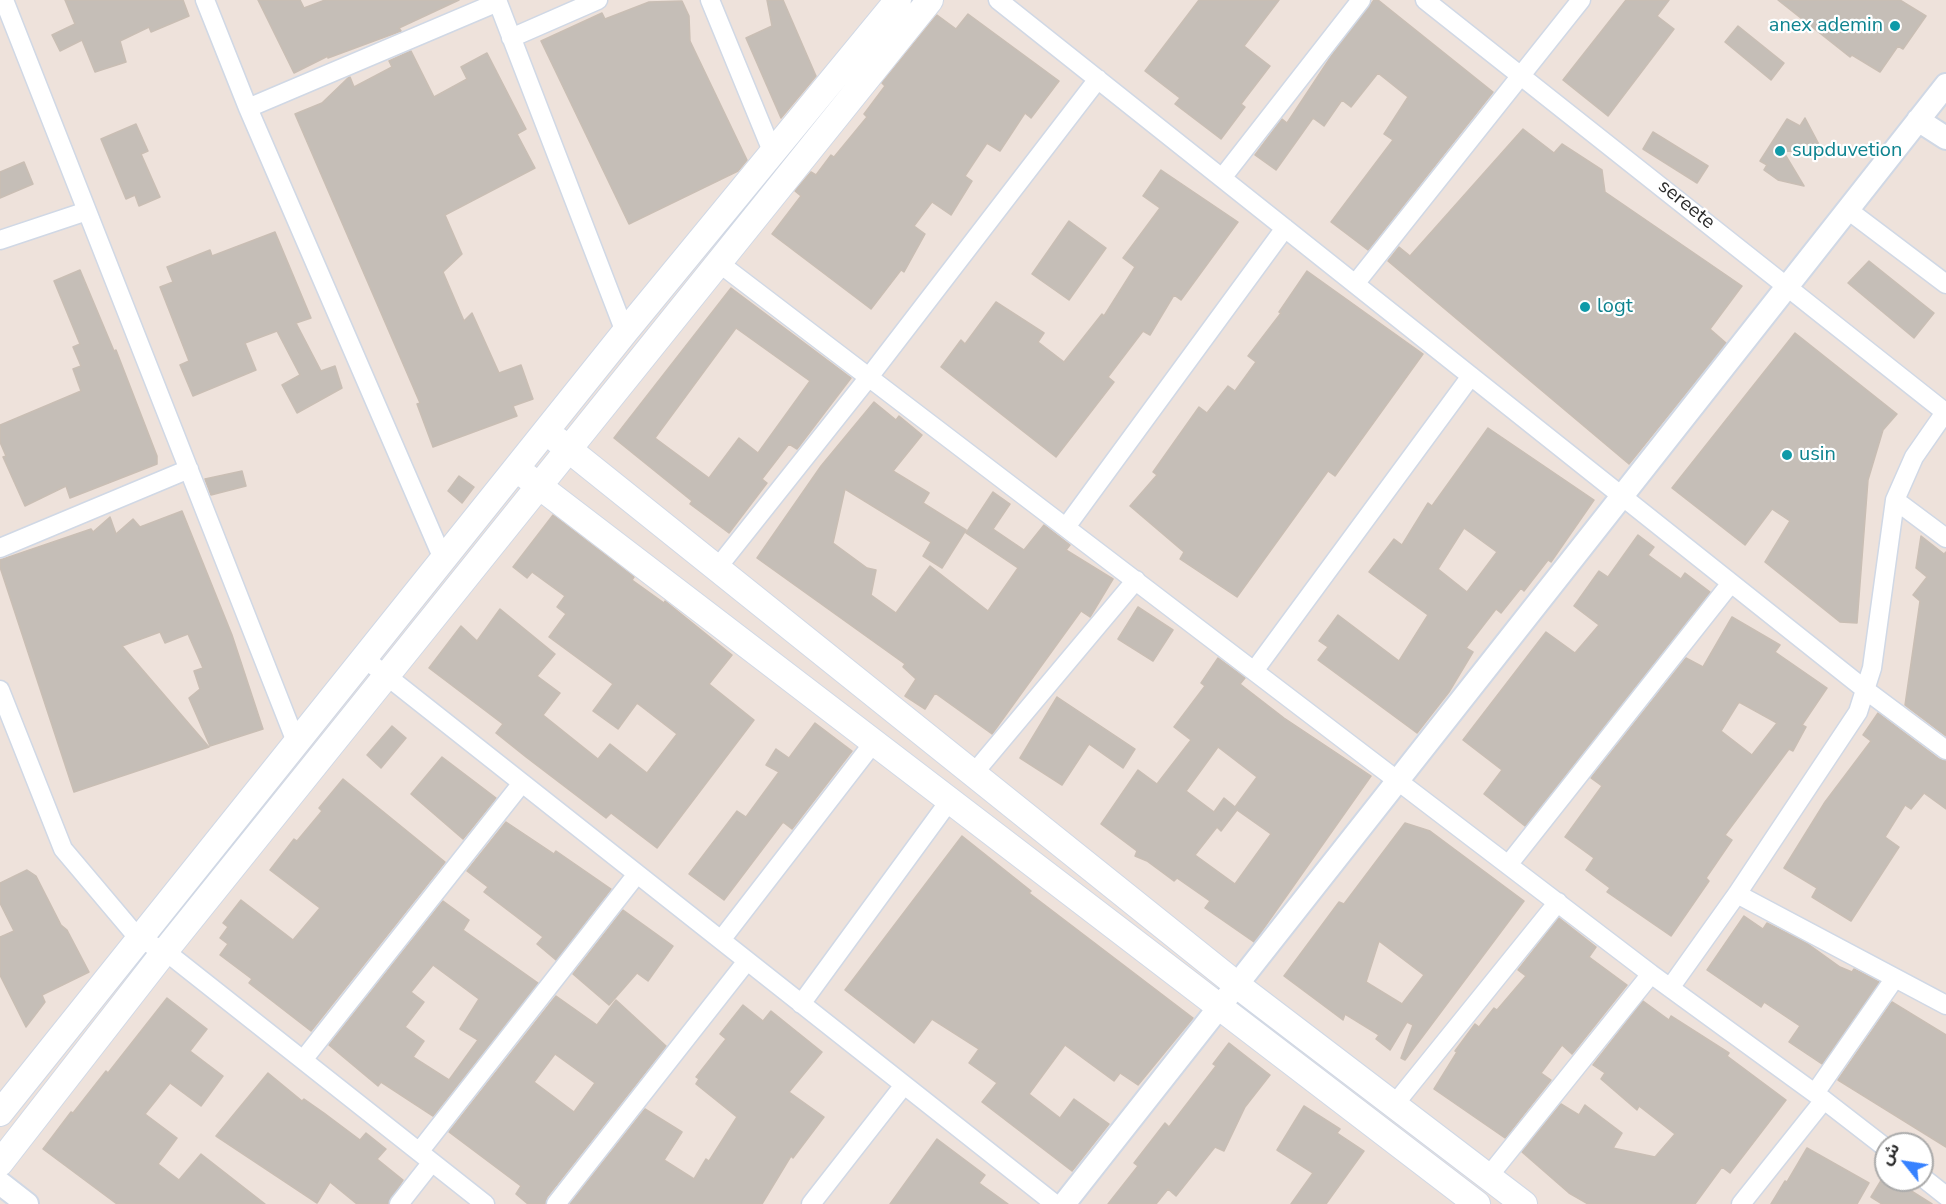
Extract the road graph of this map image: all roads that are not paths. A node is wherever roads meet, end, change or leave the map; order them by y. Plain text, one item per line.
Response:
1 (4, 0) edge
2 (205, 0) edge
3 (598, 0) edge
4 (710, 0) edge
5 (898, 0) edge
6 (930, 0) edge
7 (998, 0) edge
8 (1361, 0) edge
9 (1425, 0) edge
10 (1581, 0) edge
11 (497, 1) edge
12 (512, 38) junction
13 (1522, 74) junction
14 (1098, 79) junction
15 (1946, 85) edge
16 (248, 108) junction
17 (1918, 120) junction
18 (1946, 138) edge
19 (772, 151) junction
20 (1222, 178) junction
21 (1848, 210) junction
22 (87, 211) junction
23 (1285, 228) junction
24 (0, 240) edge
25 (719, 263) junction
26 (1355, 284) junction
27 (1946, 284) edge
28 (1789, 287) junction
29 (625, 332) junction
30 (1471, 376) junction
31 (869, 377) junction
32 (1946, 411) edge
33 (547, 433) junction
34 (570, 449) junction
35 (516, 468) junction
36 (189, 469) junction
37 (539, 486) junction
38 (1622, 496) junction
39 (1895, 500) junction
40 (1066, 527) junction
41 (1946, 538) edge
42 (0, 548) edge
43 (443, 559) junction
44 (718, 567) junction
45 (1136, 580) junction
46 (1731, 583) junction
47 (364, 658) junction
48 (1254, 671) junction
49 (387, 677) junction
50 (0, 690) edge
51 (1866, 691) junction
52 (296, 742) junction
53 (874, 742) junction
54 (1946, 750) edge
55 (974, 773) junction
56 (1398, 781) junction
57 (522, 783) junction
58 (950, 800) junction
59 (1508, 865) junction
60 (637, 874) junction
61 (1737, 894) junction
62 (1558, 902) junction
63 (139, 939) junction
64 (721, 940) junction
65 (165, 951) junction
66 (747, 961) junction
67 (1651, 974) junction
68 (1895, 978) junction
69 (1237, 985) junction
70 (1670, 988) junction
71 (801, 1004) junction
72 (1946, 1005) edge
73 (1220, 1006) junction
74 (303, 1060) junction
75 (904, 1085) junction
76 (1820, 1096) junction
77 (1394, 1105) junction
78 (0, 1113) edge
79 (1874, 1139) edge
80 (425, 1157) junction
81 (0, 1164) edge
82 (1488, 1176) junction
83 (0, 1183) edge
84 (1934, 1186) edge
85 (1946, 1196) edge
86 (27, 1204) edge
87 (399, 1204) edge
88 (485, 1204) edge
89 (556, 1204) edge
90 (811, 1204) edge
91 (1055, 1204) edge
92 (1064, 1204) edge
93 (1477, 1204) edge
94 (1524, 1204) edge
95 (1741, 1204) edge

1 - 22 street
2 - 16 street
3 - 12 street
4 - 19 street
5 - 19 main road
6 - 25 main road
7 - 14 street
8 - 20 street
9 - 13 street, sereete
10 - 13 street
11 - 12 street
11 - 16 street
12 - 29 street
13 - 26 street
13 - 28 street, sereete
14 - 20 street
14 - 31 street
15 - 17 street
16 - 43 street
17 - 18 street
17 - 21 street
19 - 29 main road
20 - 23 street
21 - 27 street
21 - 28 street
22 - 24 street
22 - 36 street
23 - 26 street
23 - 40 street
25 - 31 street
25 - 34 main road
26 - 30 street
28 - 32 street, sereete
28 - 38 street
29 - 33 main road
30 - 38 street
30 - 48 street
31 - 40 street
31 - 44 street
32 - 39 street
33 - 34 main road
33 - 35 main road
34 - 37 main road
34 - 44 main road
35 - 37 main road
35 - 43 main road
36 - 42 street
36 - 52 street
37 - 49 main road
37 - 53 main road
38 - 46 street
38 - 56 street
39 - 41 street
39 - 51 street
40 - 45 street
43 - 47 main road
44 - 55 main road
45 - 48 street
45 - 55 street
46 - 51 street
46 - 59 street
47 - 49 street
47 - 52 main road
48 - 56 street
49 - 57 street
49 - 65 main road
50 - 63 street
51 - 54 street
51 - 61 street
52 - 63 main road
53 - 58 main road
53 - 64 street
55 - 69 main road
56 - 59 street
56 - 69 street
57 - 60 street
57 - 74 street
58 - 71 street
58 - 73 main road
59 - 62 street
60 - 64 street
60 - 80 street
61 - 68 street
61 - 70 street
62 - 67 street
62 - 77 street
63 - 65 street
63 - 78 main road
64 - 66 street
65 - 74 street
65 - 81 main road
66 - 71 street
66 - 89 street
67 - 70 street
67 - 82 street
68 - 72 street
68 - 76 street
69 - 73 street
69 - 77 main road
70 - 76 street
71 - 75 street
73 - 92 street
73 - 93 main road
74 - 80 street
75 - 90 street
75 - 91 street
76 - 79 street
76 - 95 street
77 - 82 main road
80 - 87 street
80 - 88 street
82 - 94 main road
83 - 86 street
84 - 85 street

